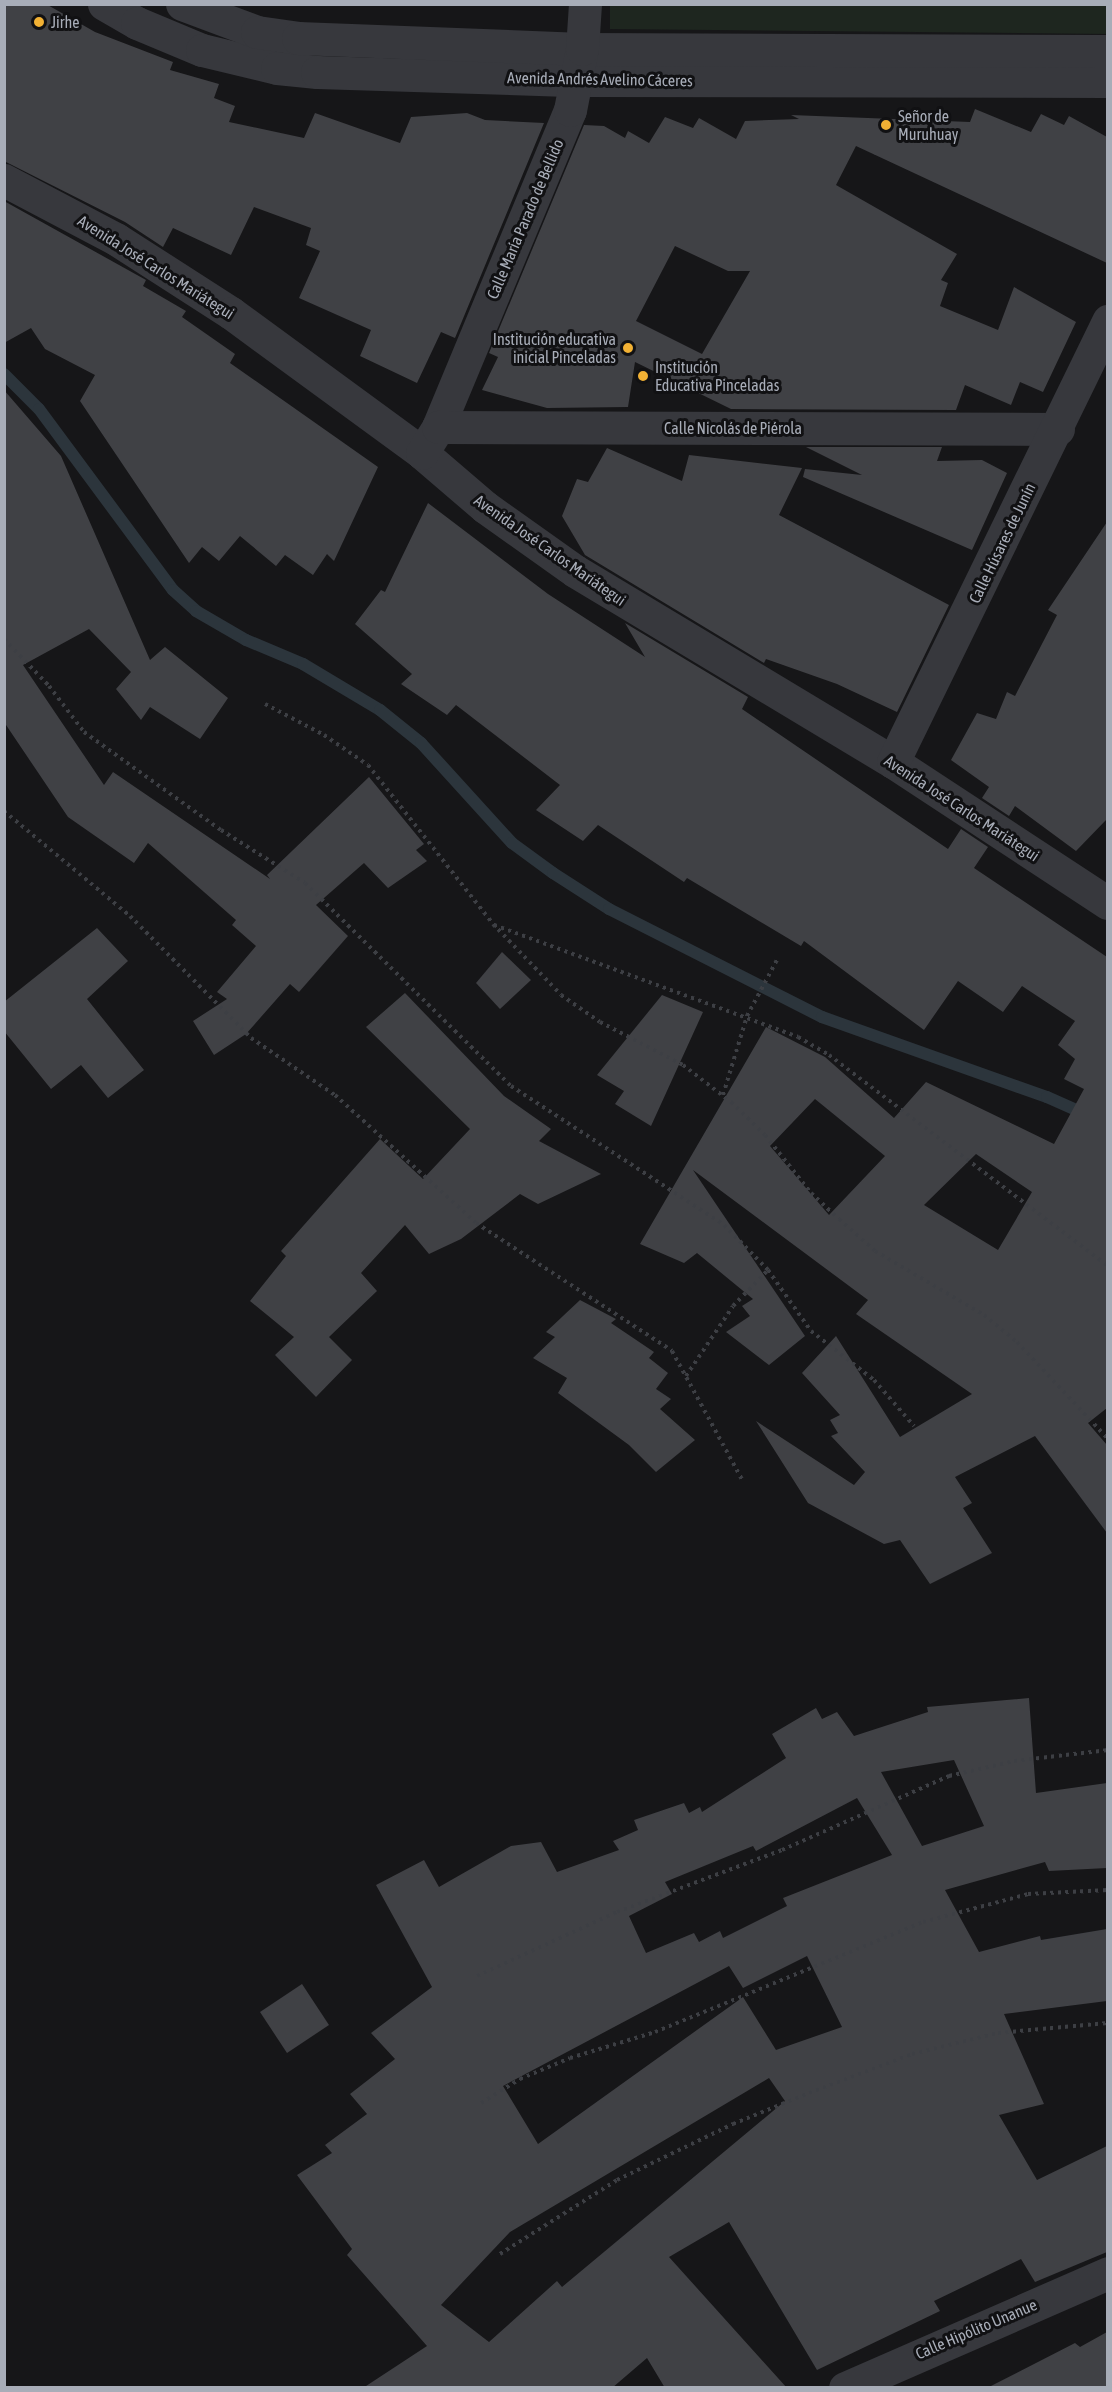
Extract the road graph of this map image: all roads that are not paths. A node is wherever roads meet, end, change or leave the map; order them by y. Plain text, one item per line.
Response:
1 (104, 4) edge
2 (182, 4) edge
3 (585, 4) edge
4 (1107, 51) edge
5 (579, 65) junction
6 (1107, 81) edge
7 (4, 180) edge
8 (1107, 321) edge
9 (1058, 429) junction
10 (430, 440) junction
11 (893, 762) junction
12 (1107, 903) edge
13 (1107, 2273) edge
14 (844, 2388) edge

1 - 5 street, Avenida Andrés Avelino Cáceres
2 - 5 street, Avenida Andrés Avelino Cáceres
3 - 5 street, Calle María Parado de Bellido
4 - 5 street, Avenida Andrés Avelino Cáceres
5 - 6 street, Avenida Andrés Avelino Cáceres
5 - 10 street, Calle María Parado de Bellido
7 - 10 street, Avenida José Carlos Mariátegui
8 - 9 street, Calle Húsares de Junín
9 - 10 street, Calle Nicolás de Piérola
9 - 11 street, Calle Húsares de Junín
10 - 11 street, Avenida José Carlos Mariátegui
11 - 12 street, Avenida José Carlos Mariátegui
13 - 14 street, Calle Hipólito Unanue

